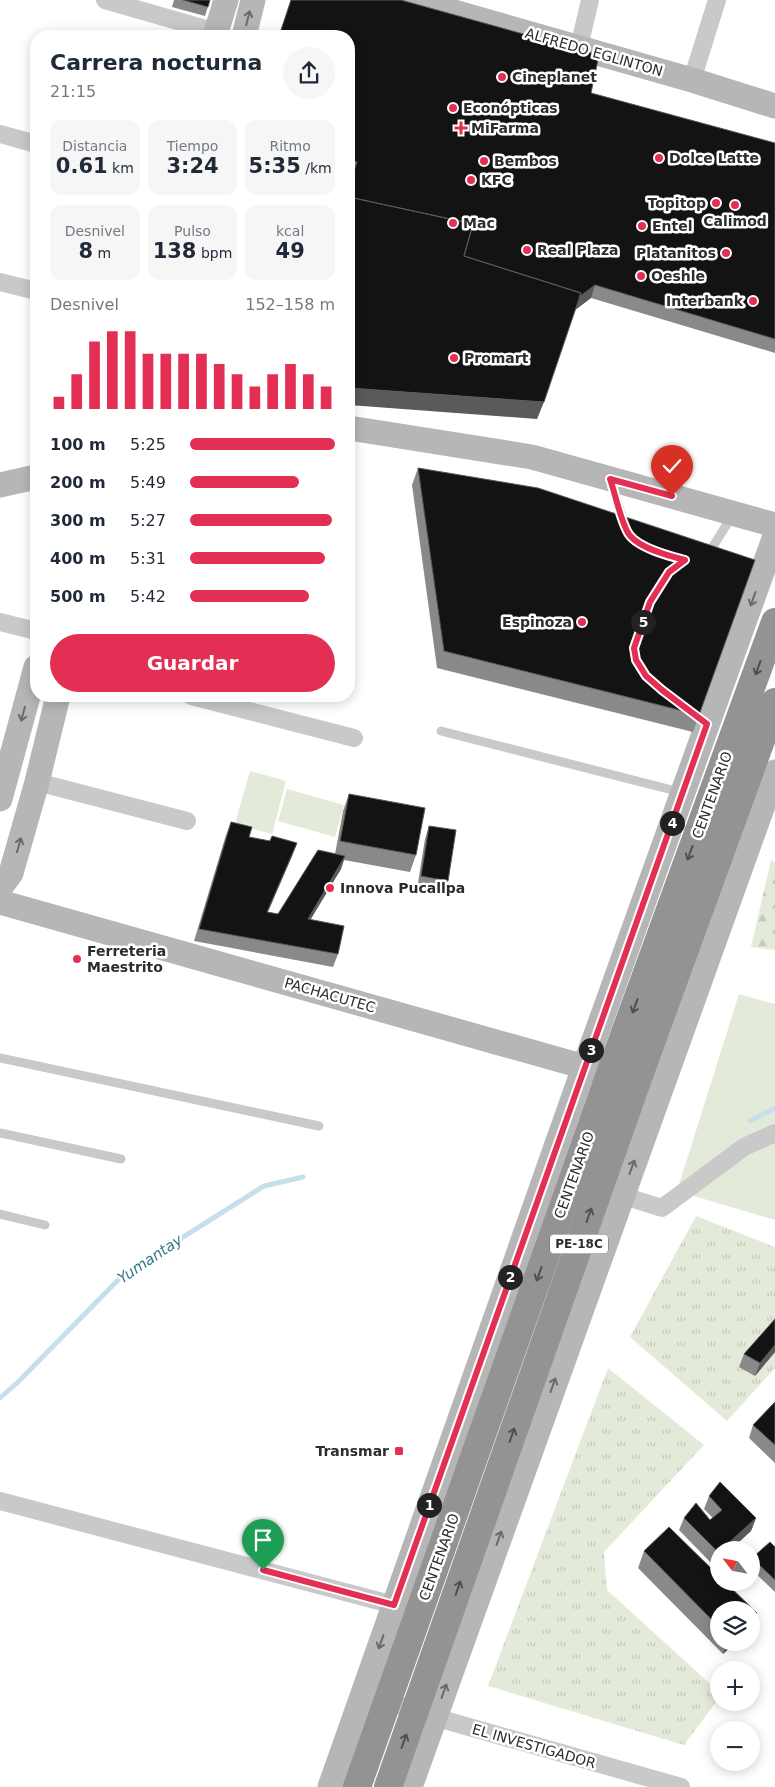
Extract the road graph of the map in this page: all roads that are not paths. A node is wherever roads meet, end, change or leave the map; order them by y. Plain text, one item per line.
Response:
1 (105, 0) edge
2 (226, 0) edge
3 (253, 0) edge
4 (412, 0) edge
5 (590, 0) edge
6 (717, 0) edge
7 (203, 30) edge
8 (217, 30) edge
9 (246, 30) edge
10 (579, 47) junction
11 (692, 80) junction
12 (775, 106) edge
13 (0, 134) edge
14 (30, 142) edge
15 (0, 282) edge
16 (30, 290) edge
17 (355, 429) edge
18 (30, 478) edge
19 (610, 479) junction
20 (0, 485) edge
21 (734, 514) junction
22 (775, 525) edge
23 (627, 532) edge
24 (775, 536) edge
25 (706, 558) edge
26 (0, 622) edge
27 (775, 622) edge
28 (30, 630) edge
29 (30, 689) edge
30 (57, 702) edge
31 (215, 702) edge
32 (775, 702) edge
33 (441, 731) dead end
34 (354, 738) dead end
35 (775, 772) edge
36 (37, 782) junction
37 (683, 792) junction
38 (0, 798) edge
39 (187, 821) dead end
40 (0, 888) edge
41 (0, 902) edge
42 (0, 916) edge
43 (0, 1058) edge
44 (595, 1076) junction
45 (643, 1087) junction
46 (319, 1126) dead end
47 (0, 1133) edge
48 (775, 1133) edge
49 (121, 1159) dead end
50 (611, 1191) junction
51 (0, 1214) edge
52 (45, 1225) dead end
53 (0, 1501) edge
54 (394, 1605) junction
55 (388, 1702) junction
56 (424, 1714) junction
57 (330, 1787) edge
58 (357, 1787) edge
59 (388, 1787) edge
60 (410, 1787) edge
61 (681, 1787) edge

1 - 7 street
2 - 8 street
9 -> 3 street
4 - 10 street, ALFREDO EGLINTON
5 - 10 street
6 - 11 street
10 - 11 street, ALFREDO EGLINTON
11 - 12 street, ALFREDO EGLINTON
13 - 14 street
15 - 16 street
17 - 19 street
18 - 20 street
19 - 21 street
19 - 23 lane
21 - 22 street
21 - 25 lane
24 -> 37 street
26 - 28 street
27 -> 44 highway, CENTENARIO / PE-18C
29 -> 38 street
30 - 36 street
31 - 34 street
32 - 45 highway, CENTENARIO / PE-18C
33 - 37 lane
35 - 45 street
36 - 39 street
40 -> 36 street
37 - 44 street
41 - 44 street, PACHACUTEC
42 - 44 street, PACHACUTEC
43 - 46 lane
44 - 45 street, PACHACUTEC
44 - 54 street
44 -> 55 highway, CENTENARIO / PE-18C
50 -> 45 highway, CENTENARIO / PE-18C
47 - 49 lane
48 - 50 street
56 -> 50 highway, CENTENARIO / PE-18C
51 - 52 lane
53 - 54 street
54 -> 57 street
55 - 56 street, EL INVESTIGADOR
55 - 58 highway, CENTENARIO / PE-18C
59 -> 56 highway, CENTENARIO / PE-18C
56 - 60 street
56 - 61 street, EL INVESTIGADOR

